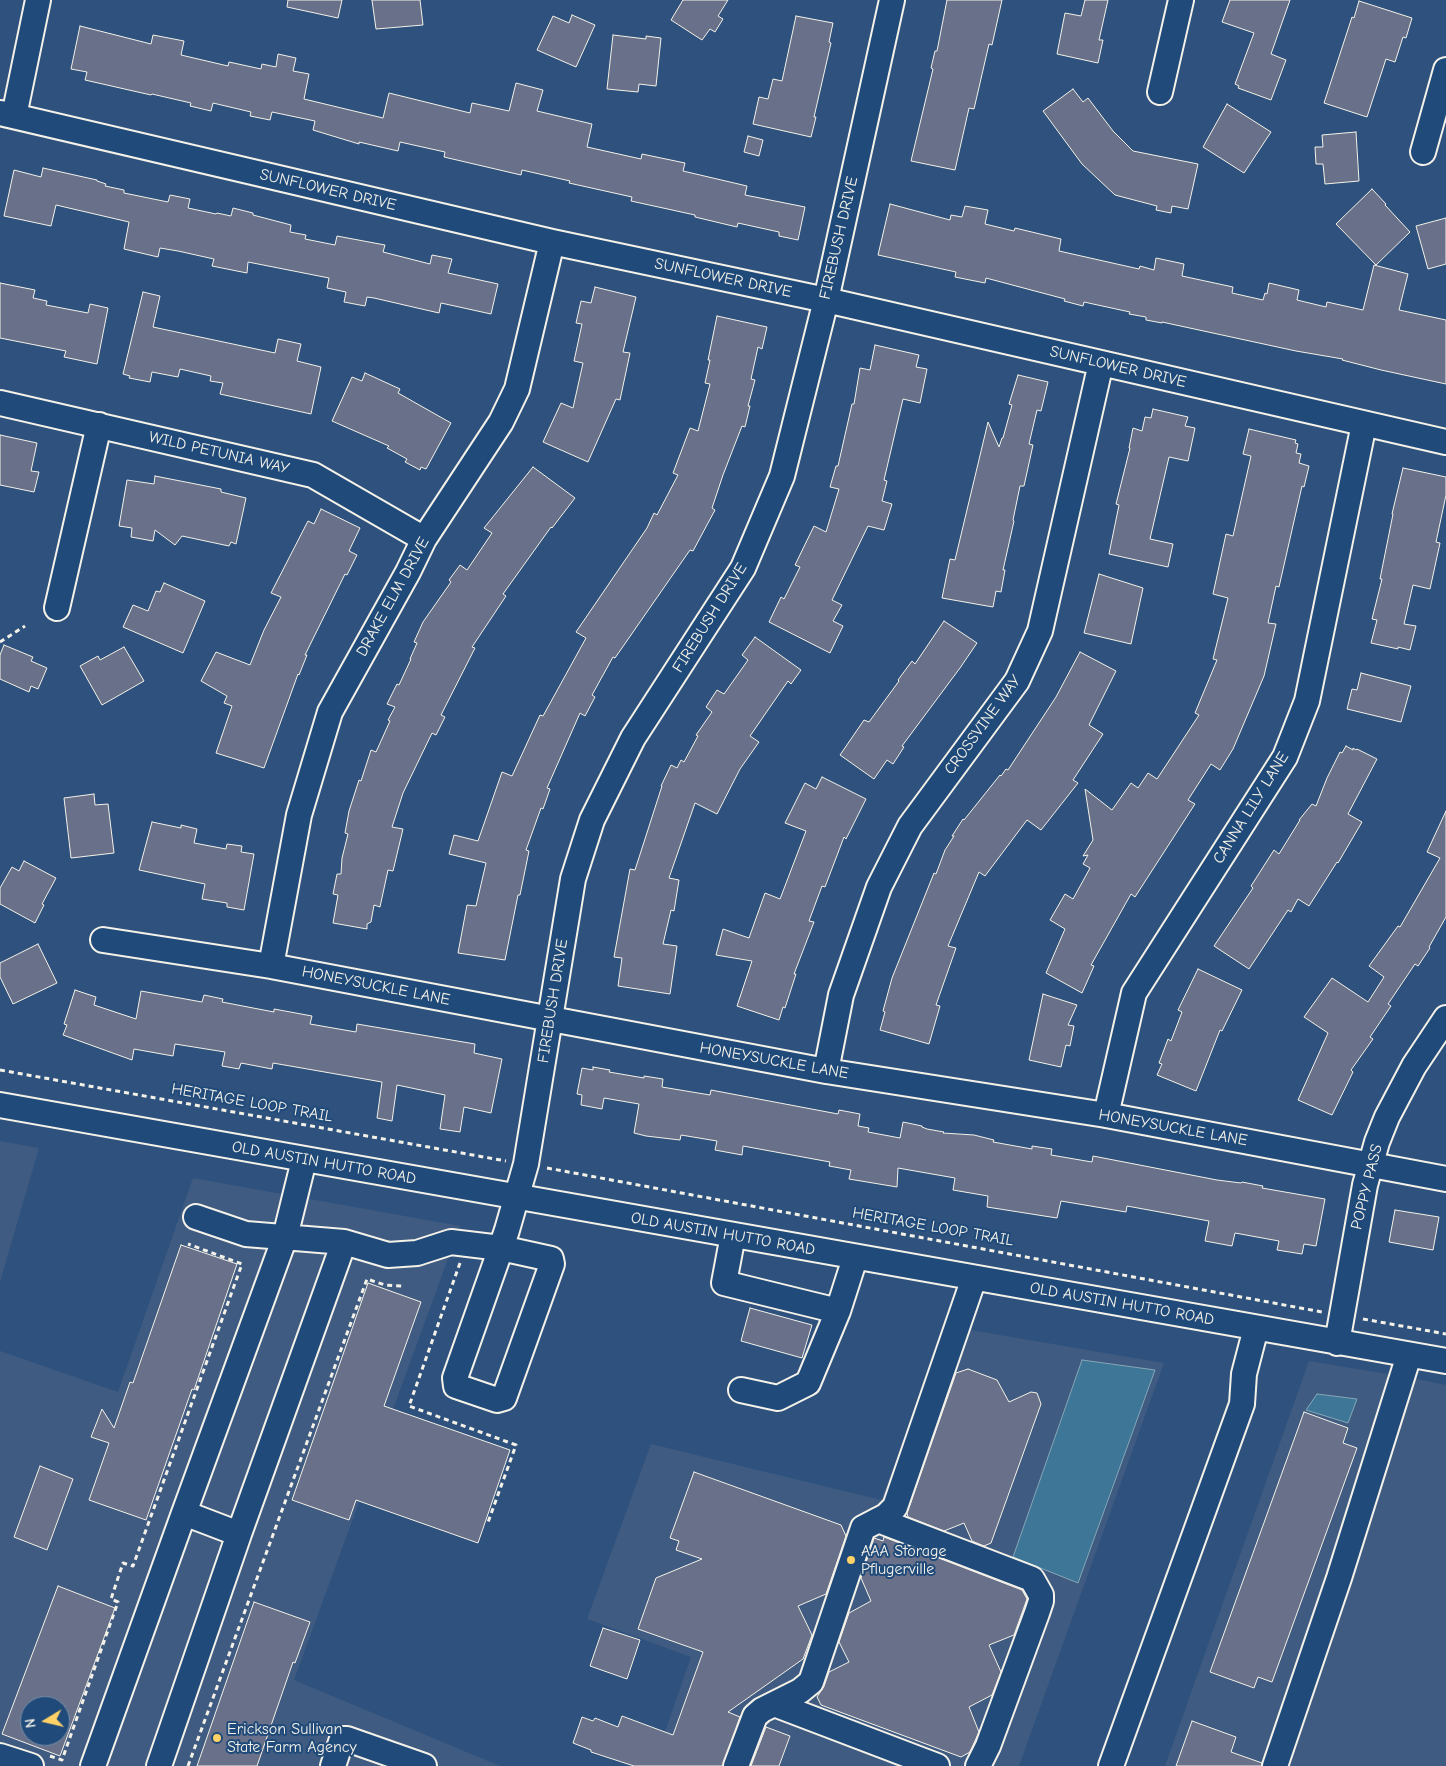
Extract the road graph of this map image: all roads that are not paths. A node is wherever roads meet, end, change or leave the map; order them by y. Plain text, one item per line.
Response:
1 (38, 0) edge
2 (892, 0) edge
3 (1181, 0) edge
4 (1446, 70) edge
5 (1160, 92) dead end
6 (7, 115) edge
7 (1423, 152) dead end
8 (552, 242) junction
9 (826, 300) junction
10 (1101, 363) junction
11 (0, 402) edge
12 (1364, 424) junction
13 (99, 425) junction
14 (1446, 442) edge
15 (424, 539) junction
16 (57, 608) dead end
17 (103, 940) dead end
18 (271, 966) junction
19 (550, 1018) junction
20 (1446, 1018) edge
21 (826, 1071) junction
22 (0, 1106) edge
23 (1106, 1115) junction
24 (304, 1160) junction
25 (1371, 1165) junction
26 (1446, 1178) edge
27 (518, 1197) junction
28 (196, 1216) dead end
29 (733, 1235) junction
30 (285, 1237) junction
31 (344, 1242) junction
32 (501, 1248) junction
33 (855, 1258) junction
34 (974, 1278) junction
35 (838, 1311) junction
36 (1256, 1328) junction
37 (1337, 1343) junction
38 (1409, 1355) junction
39 (1446, 1361) edge
40 (741, 1390) dead end
41 (184, 1513) junction
42 (878, 1520) junction
43 (239, 1534) junction
44 (774, 1704) junction
45 (0, 1756) edge
46 (38, 1760) edge
47 (93, 1766) edge
48 (158, 1766) edge
49 (333, 1766) edge
50 (424, 1766) edge
51 (736, 1766) edge
52 (937, 1766) edge
53 (978, 1766) edge
54 (1112, 1766) edge
55 (1275, 1766) edge

1 - 6 street
2 - 9 street, FIREBUSH DRIVE
3 - 5 street
4 - 7 street
6 - 8 street, SUNFLOWER DRIVE
8 - 9 street, SUNFLOWER DRIVE
8 - 15 street, DRAKE ELM DRIVE
9 - 10 street, SUNFLOWER DRIVE
9 - 19 street, FIREBUSH DRIVE
10 - 12 street, SUNFLOWER DRIVE
10 - 21 street, CROSSVINE WAY
11 - 13 street, WILD PETUNIA WAY
12 - 14 street, SUNFLOWER DRIVE
12 - 23 street, CANNA LILY LANE
13 - 15 street, WILD PETUNIA WAY
13 - 16 street
15 - 18 street, DRAKE ELM DRIVE
17 - 18 street, HONEYSUCKLE LANE
18 - 19 street, HONEYSUCKLE LANE
19 - 21 street, HONEYSUCKLE LANE
19 - 27 street, FIREBUSH DRIVE
20 - 25 street, POPPY PASS
21 - 23 street, HONEYSUCKLE LANE
22 - 24 street, OLD AUSTIN HUTTO ROAD
23 - 25 street, HONEYSUCKLE LANE
24 - 27 street, OLD AUSTIN HUTTO ROAD
24 - 30 street
25 - 26 street, HONEYSUCKLE LANE
25 - 37 street, POPPY PASS
27 - 29 street, OLD AUSTIN HUTTO ROAD
27 - 32 street, FIREBUSH DRIVE
28 - 30 street
29 - 33 street, OLD AUSTIN HUTTO ROAD
29 - 35 street
30 - 31 street
30 - 41 street
31 - 32 street
31 - 43 street
32 - 32 street
33 - 34 street, OLD AUSTIN HUTTO ROAD
33 - 35 street
34 - 36 street, OLD AUSTIN HUTTO ROAD
34 - 42 street
35 - 40 street
36 - 37 street, OLD AUSTIN HUTTO ROAD
36 - 54 street
37 - 38 street, OLD AUSTIN HUTTO ROAD
38 - 39 street, OLD AUSTIN HUTTO ROAD
38 - 55 street
41 - 43 street
41 - 47 street
42 - 44 street
42 - 53 street
43 - 48 street
44 - 51 street
44 - 52 street
45 - 46 street
49 - 50 street

